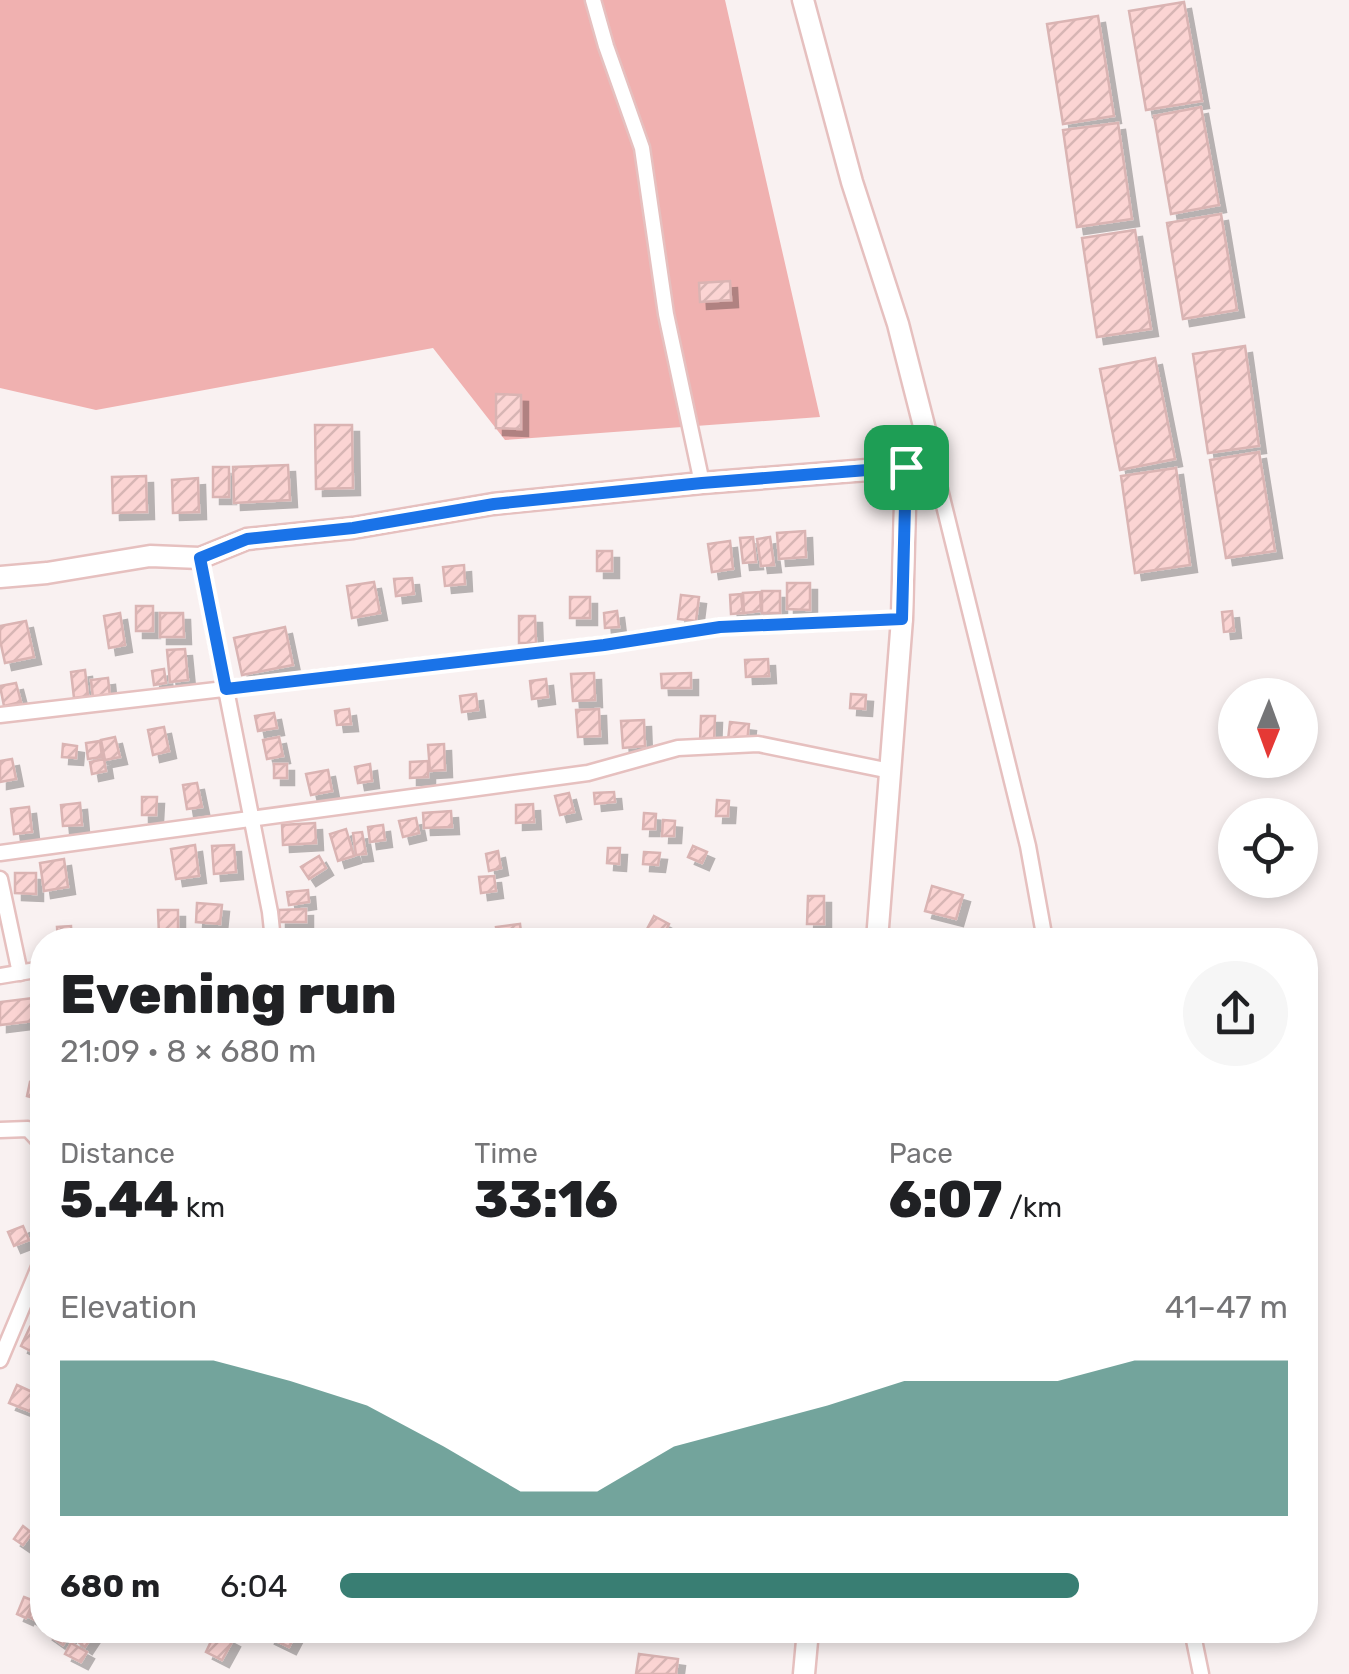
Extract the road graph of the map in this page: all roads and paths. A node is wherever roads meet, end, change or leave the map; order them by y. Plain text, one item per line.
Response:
1 (593, 0) edge
2 (803, 0) edge
3 (933, 461) junction
4 (906, 467) junction
5 (702, 483) junction
6 (200, 558) junction
7 (0, 577) edge
8 (902, 619) junction
9 (226, 689) junction
10 (0, 715) edge
11 (890, 771) junction
12 (252, 819) junction
13 (0, 853) edge
14 (0, 879) edge
15 (272, 928) edge
16 (877, 928) edge
17 (1044, 928) edge
18 (30, 971) edge
19 (20, 973) junction
20 (0, 976) edge
21 (0, 1130) edge
22 (30, 1131) edge
23 (30, 1289) edge
24 (0, 1360) edge
25 (807, 1643) edge
26 (1195, 1643) edge
27 (804, 1674) edge
28 (1201, 1674) edge

1 - 5 street
2 - 3 main road
3 - 4 main road
3 - 17 street
4 - 5 main road
4 - 8 main road
5 - 6 main road
6 - 7 main road
6 - 9 street
8 - 9 street
8 - 11 main road
9 - 10 street
9 - 12 street
11 - 12 street
11 - 16 main road
12 - 13 street
12 - 15 street
14 - 19 street
18 - 19 street
19 - 20 street
21 - 22 street
23 - 24 street
25 - 27 main road
26 - 28 street

